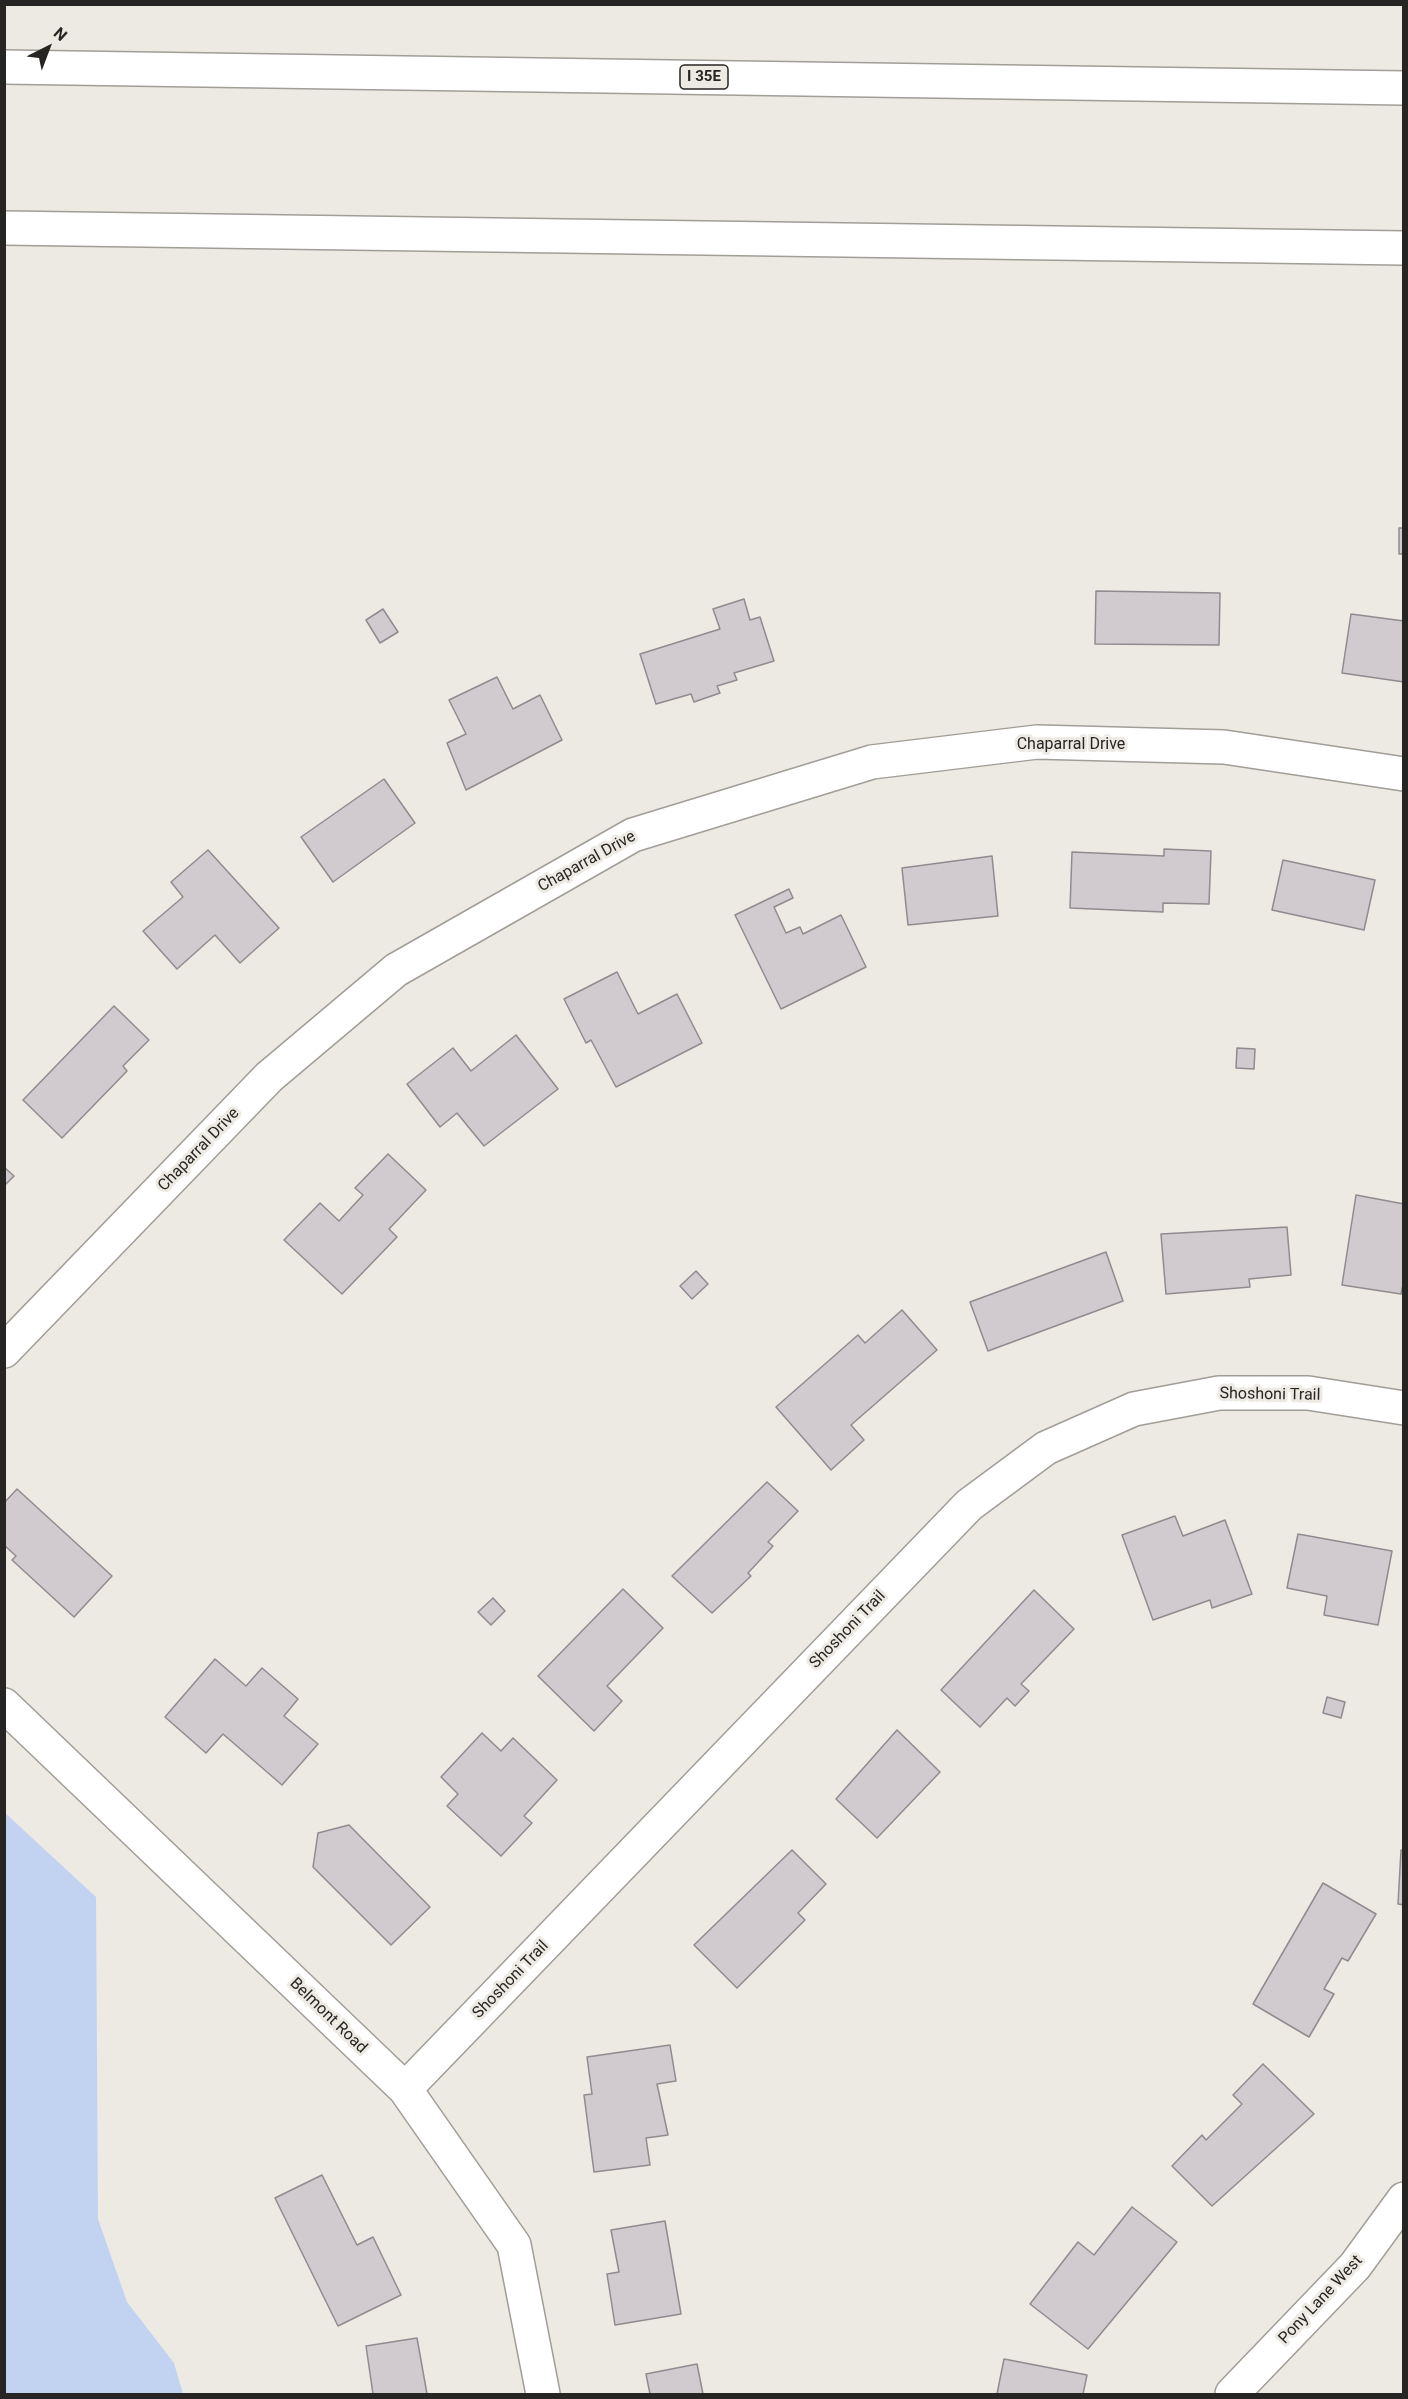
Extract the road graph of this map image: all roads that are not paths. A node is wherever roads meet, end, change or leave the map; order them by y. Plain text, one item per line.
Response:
1 (4, 67) edge
2 (1404, 88) edge
3 (4, 228) edge
4 (1404, 248) edge
5 (1404, 774) edge
6 (4, 1351) edge
7 (1404, 1408) edge
8 (4, 1705) edge
9 (405, 2090) junction
10 (1404, 2199) edge
11 (543, 2394) edge
12 (1232, 2394) edge

1 - 2 main road, I 35E
3 - 4 main road
5 - 6 main road, Chaparral Drive
7 - 9 main road, Shoshoni Trail
8 - 9 main road, Belmont Road
9 - 11 main road, Belmont Road
10 - 12 main road, Pony Lane West

